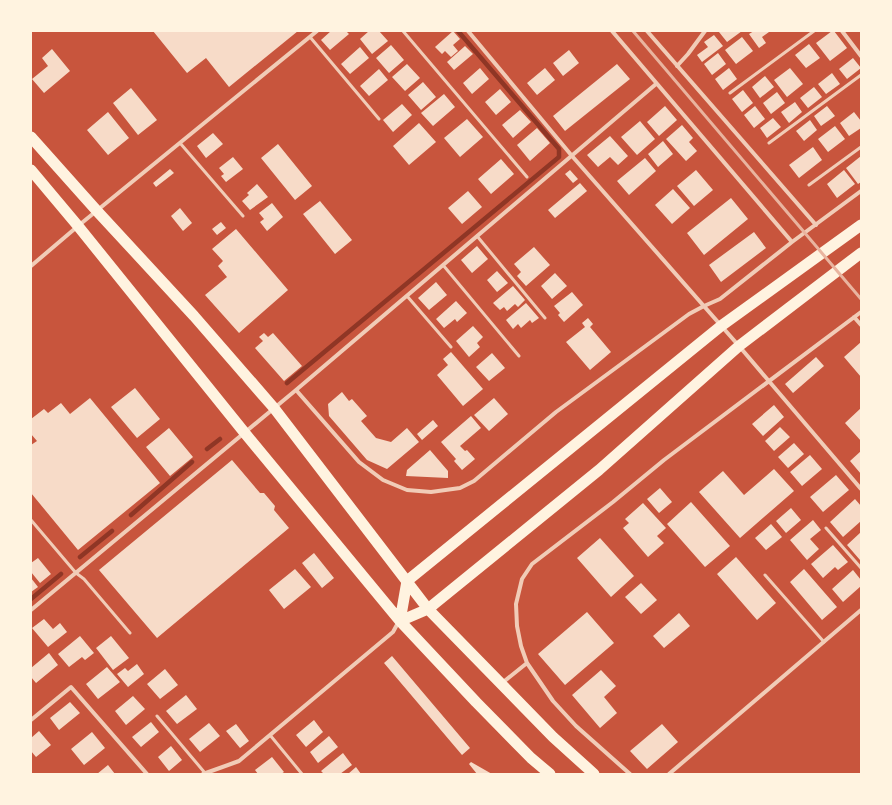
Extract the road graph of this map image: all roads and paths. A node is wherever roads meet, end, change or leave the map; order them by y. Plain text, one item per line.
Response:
1 (317, 31) edge
2 (403, 31) edge
3 (468, 31) edge
4 (612, 31) edge
5 (647, 31) edge
6 (705, 31) edge
7 (814, 31) edge
8 (842, 31) edge
9 (310, 37) junction
10 (861, 56) edge
11 (677, 66) junction
12 (861, 75) edge
13 (656, 84) junction
14 (730, 93) dead end
15 (379, 118) dead end
16 (31, 137) edge
17 (180, 143) junction
18 (769, 143) dead end
19 (861, 147) edge
20 (572, 156) junction
21 (31, 170) edge
22 (527, 177) dead end
23 (809, 185) dead end
24 (861, 191) edge
25 (97, 211) junction
26 (242, 216) dead end
27 (816, 225) junction
28 (861, 225) edge
29 (78, 226) junction
30 (477, 236) junction
31 (792, 242) junction
32 (861, 253) edge
33 (443, 265) junction
34 (31, 266) edge
35 (407, 296) junction
36 (704, 306) junction
37 (861, 312) edge
38 (854, 317) junction
39 (545, 318) dead end
40 (861, 325) edge
41 (721, 326) junction
42 (739, 346) junction
43 (451, 347) dead end
44 (519, 356) dead end
45 (769, 382) junction
46 (296, 390) junction
47 (274, 408) junction
48 (244, 432) junction
49 (861, 489) edge
50 (31, 520) edge
51 (826, 528) dead end
52 (861, 568) edge
53 (76, 573) junction
54 (765, 575) dead end
55 (406, 581) junction
56 (428, 609) junction
57 (31, 610) edge
58 (861, 610) edge
59 (400, 621) junction
60 (130, 634) dead end
61 (824, 642) junction
62 (527, 664) junction
63 (502, 684) junction
64 (157, 716) dead end
65 (31, 720) edge
66 (270, 735) junction
67 (147, 774) edge
68 (204, 774) edge
69 (302, 774) edge
70 (550, 774) edge
71 (594, 774) edge
72 (630, 774) edge
73 (669, 774) edge

1 - 9 street
2 - 22 lane
3 - 20 street
4 - 13 street
5 - 11 street
6 - 11 street
7 - 14 lane
8 - 10 street
9 - 15 lane
9 - 17 street
11 - 27 street
12 - 18 lane
13 - 20 street
13 - 31 street
16 - 25 highway
17 - 25 street
17 - 26 lane
19 - 23 lane
20 - 30 street
20 - 36 street
21 - 29 highway
24 - 27 street
25 - 29 street
25 - 47 highway
27 - 31 street
28 - 41 highway
29 - 34 street
29 - 48 highway
30 - 33 street
30 - 39 lane
31 - 36 street
32 - 42 highway
33 - 35 street
33 - 44 lane
35 - 43 lane
35 - 46 street
36 - 41 street
36 - 46 street
37 - 38 street
38 - 40 street
38 - 45 street
41 - 42 street
41 - 55 highway
42 - 45 street
42 - 56 highway
45 - 49 street
45 - 62 street
46 - 47 street
47 - 48 street
47 - 55 highway
48 - 53 street
48 - 59 highway
50 - 53 lane
51 - 52 lane
53 - 57 street
53 - 60 lane
54 - 61 lane
55 - 56 highway
55 - 59 highway
56 - 59 highway
56 - 63 highway
58 - 61 street
59 - 66 street
59 - 70 highway
61 - 73 street
62 - 63 street
62 - 72 street
63 - 71 highway
64 - 68 lane
65 - 67 street
66 - 68 street
66 - 69 lane

